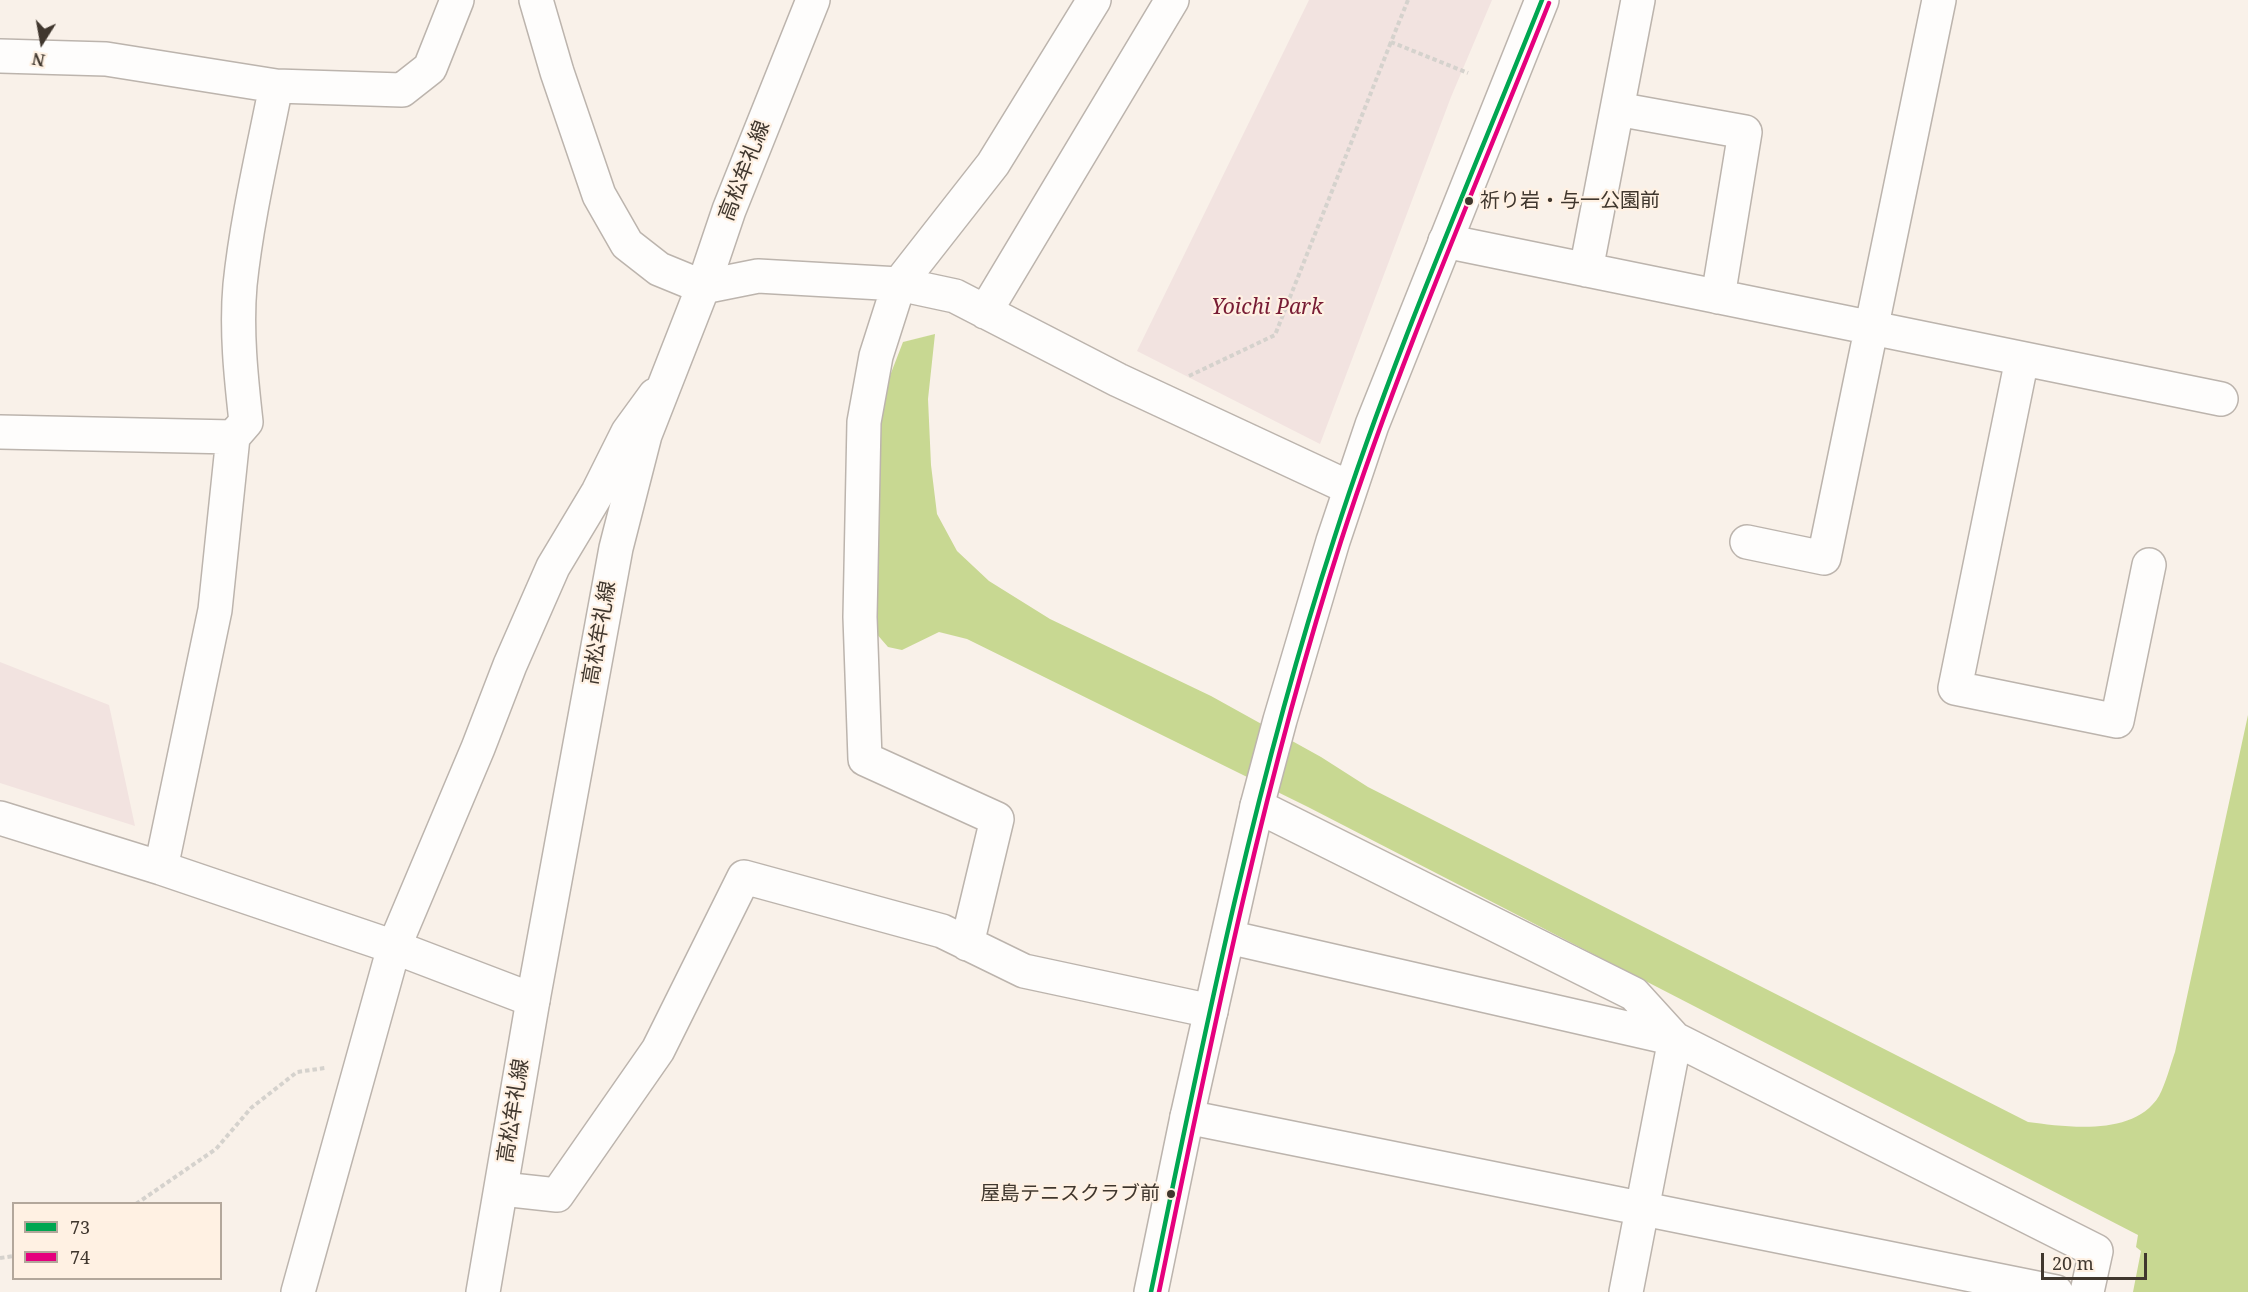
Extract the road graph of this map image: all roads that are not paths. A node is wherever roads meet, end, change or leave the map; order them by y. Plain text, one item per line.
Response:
1 (457, 0) edge
2 (536, 0) edge
3 (813, 0) edge
4 (1094, 0) edge
5 (1172, 0) edge
6 (1542, 0) edge
7 (1638, 0) edge
8 (1939, 0) edge
9 (0, 56) edge
10 (276, 86) junction
11 (1617, 109) junction
12 (1445, 241) junction
13 (1586, 270) junction
14 (899, 284) junction
15 (703, 287) junction
16 (1718, 297) junction
17 (986, 312) junction
18 (1872, 328) junction
19 (2022, 359) junction
20 (665, 382) junction
21 (2221, 399) dead end
22 (0, 432) edge
23 (233, 437) junction
24 (1350, 488) junction
25 (1747, 542) dead end
26 (2149, 565) dead end
27 (1259, 799) junction
28 (0, 818) edge
29 (161, 868) junction
30 (1228, 937) junction
31 (967, 944) junction
32 (394, 946) junction
33 (533, 1000) junction
34 (1211, 1011) junction
35 (1675, 1039) junction
36 (1188, 1117) junction
37 (502, 1189) junction
38 (1643, 1209) junction
39 (298, 1292) edge
40 (483, 1292) edge
41 (1153, 1292) edge
42 (1626, 1292) edge
43 (2056, 1292) edge
44 (2087, 1292) edge

1 - 10 street
2 - 15 street
3 - 15 street, 高松牟礼線
4 - 14 street
5 - 17 street
6 - 12 street
7 - 11 street
8 - 18 street
9 - 10 street
10 - 23 street
11 - 13 street
11 - 16 street
12 - 13 street
12 - 24 street
13 - 16 street
14 - 15 street
14 - 17 street
14 - 31 street
15 - 20 street, 高松牟礼線
16 - 18 street
17 - 24 street
18 - 19 street
18 - 25 street
19 - 21 street
19 - 26 street
20 - 32 street
20 - 33 street, 高松牟礼線
22 - 23 street
23 - 29 street
24 - 27 street
27 - 30 street
27 - 35 street
28 - 29 street
29 - 32 street
30 - 34 street
30 - 35 street
31 - 34 street
31 - 37 street
32 - 33 street
32 - 39 street
33 - 37 street, 高松牟礼線
34 - 36 street
35 - 38 street
35 - 44 street
36 - 38 street
36 - 41 street
37 - 40 street, 高松牟礼線
38 - 42 street
38 - 43 street

